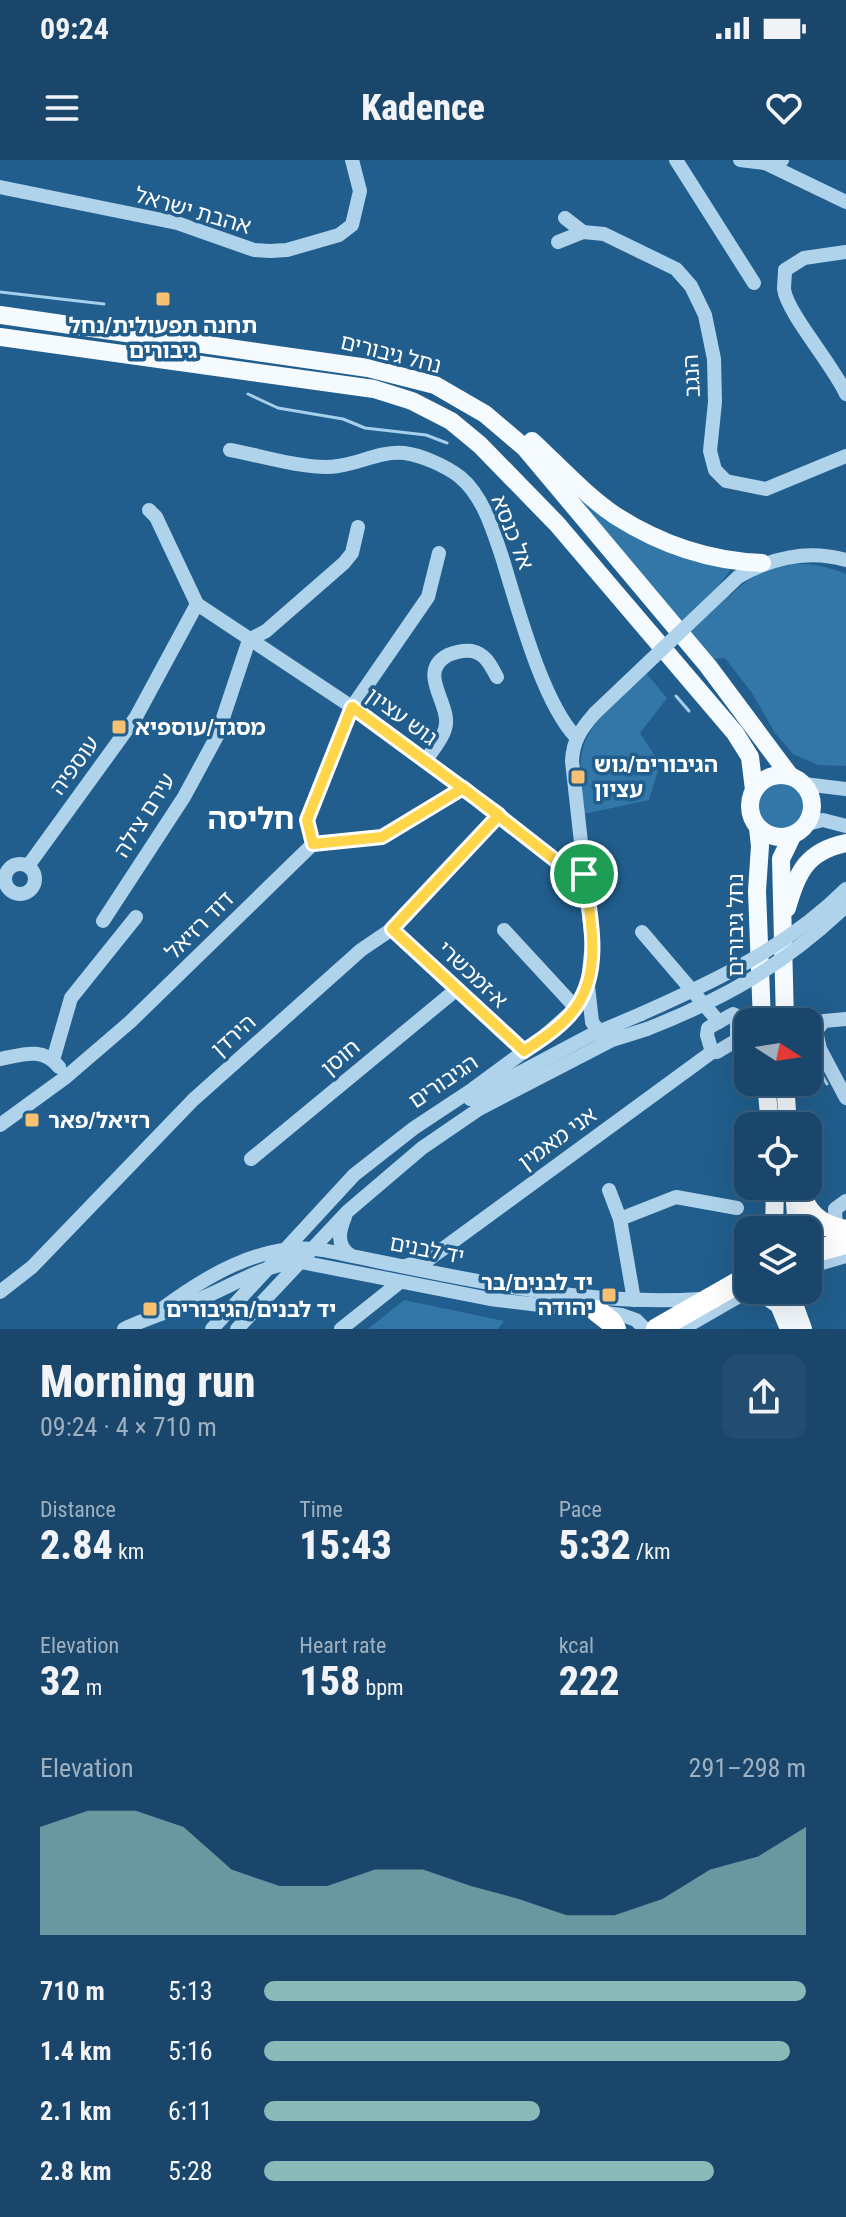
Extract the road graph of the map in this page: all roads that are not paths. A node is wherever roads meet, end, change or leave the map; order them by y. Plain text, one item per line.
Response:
1 (352, 160) edge
2 (676, 160) edge
3 (740, 160) edge
4 (782, 160) edge
5 (765, 163) junction
6 (0, 187) edge
7 (846, 202) edge
8 (565, 218) dead end
9 (583, 232) junction
10 (558, 242) dead end
11 (846, 252) edge
12 (754, 283) dead end
13 (0, 315) edge
14 (0, 337) edge
15 (447, 392) junction
16 (846, 394) edge
17 (230, 450) dead end
18 (846, 456) edge
19 (149, 510) dead end
20 (358, 527) dead end
21 (439, 553) dead end
22 (846, 560) edge
23 (762, 563) junction
24 (197, 604) junction
25 (249, 640) junction
26 (497, 677) dead end
27 (352, 707) junction
28 (576, 737) junction
29 (425, 761) junction
30 (797, 780) junction
31 (463, 788) junction
32 (846, 789) edge
33 (754, 790) junction
34 (499, 815) junction
35 (807, 824) junction
36 (846, 826) edge
37 (758, 828) junction
38 (792, 836) junction
39 (846, 843) edge
40 (313, 844) junction
41 (584, 874) junction
42 (846, 889) edge
43 (6, 896) edge
44 (846, 906) edge
45 (136, 917) dead end
46 (784, 919) junction
47 (103, 921) dead end
48 (392, 929) junction
49 (504, 930) dead end
50 (642, 932) dead end
51 (588, 982) junction
52 (457, 989) junction
53 (576, 1008) junction
54 (761, 1008) edge
55 (785, 1008) edge
56 (846, 1019) edge
57 (719, 1022) junction
58 (597, 1032) junction
59 (612, 1040) junction
60 (524, 1051) junction
61 (712, 1052) junction
62 (0, 1059) edge
63 (53, 1060) junction
64 (66, 1077) junction
65 (490, 1090) junction
66 (846, 1098) edge
67 (0, 1125) edge
68 (251, 1159) dead end
69 (366, 1184) junction
70 (609, 1190) dead end
71 (803, 1200) edge
72 (846, 1201) edge
73 (737, 1208) dead end
74 (348, 1211) junction
75 (620, 1219) junction
76 (843, 1235) edge
77 (822, 1246) edge
78 (350, 1255) junction
79 (846, 1256) edge
80 (292, 1257) junction
81 (822, 1263) edge
82 (432, 1266) junction
83 (401, 1274) junction
84 (734, 1289) edge
85 (0, 1292) edge
86 (734, 1292) edge
87 (707, 1299) junction
88 (634, 1300) junction
89 (778, 1304) edge
90 (794, 1304) edge
91 (597, 1311) junction
92 (155, 1314) junction
93 (124, 1329) edge
94 (212, 1329) edge
95 (219, 1329) edge
96 (229, 1329) edge
97 (237, 1329) edge
98 (341, 1329) edge
99 (615, 1329) edge
100 (645, 1329) edge
101 (657, 1329) edge
102 (682, 1329) edge
103 (789, 1329) edge
104 (803, 1329) edge

1 - 6 street, אהבת ישראל
2 - 12 street
3 - 5 street
4 - 5 street
5 - 7 street
8 - 9 street, הנגב
9 - 10 street
9 - 18 street, הנגב
11 - 16 street
13 - 15 main road, נחל גיבורים
14 - 33 main road, נחל גיבורים
15 - 23 main road
15 - 30 main road, נחל גיבורים
17 - 28 street, אל כנסא
19 - 24 street
20 - 25 street
21 - 27 street
22 - 23 street
23 - 28 street, bridge
24 - 25 street, גוש עציון
24 - 43 street, עוספיה
25 - 27 street, גוש עציון
25 - 47 street, עירם צילה
26 - 29 street
27 - 29 street, גוש עציון
27 - 40 street
28 - 41 street, הגיבורים
29 - 31 street, גוש עציון
30 - 32 street
30 - 33 main road
30 - 35 main road
31 - 34 street, גוש עציון
31 - 40 street
33 - 37 main road
34 - 41 street, גוש עציון
34 - 48 street, הירדן
35 - 36 street
35 - 38 main road
37 - 38 main road
37 - 54 main road, נחל גיבורים
38 - 46 main road
39 - 46 main road
40 - 64 street, דוד רזיאל
41 - 51 street, הגיבורים
42 - 58 street, bridge
44 - 59 street, הגיבורים, bridge
45 - 63 street
46 - 55 main road
48 - 52 street, א-זמכשרי
48 - 85 street, הירדן
49 - 53 street
50 - 57 street
51 - 53 street, הגיבורים
51 - 58 street
52 - 60 street, א-זמכשרי
52 - 68 street, חוסן
53 - 60 street, הגיבורים
56 - 66 street
57 - 61 street
57 - 61 street, אני מאמין
58 - 59 street
58 - 65 street
59 - 74 street, הגיבורים
60 - 80 street, הגיבורים
61 - 82 street, אני מאמין
62 - 63 street
63 - 64 street
64 - 67 street, דוד רזיאל
65 - 69 street
65 - 80 street
69 - 74 street
69 - 80 street
70 - 75 street
71 - 76 highway
72 - 76 street
73 - 75 street
74 - 78 street
74 - 80 street, הגיבורים
75 - 88 street
76 - 77 highway
78 - 80 street, יד לבנים
78 - 83 street, יד לבנים
79 - 81 street
80 - 83 street, יד לבנים
80 - 92 street, יד לבנים
80 - 92 street, יד לבנים
80 - 94 street, הגיבורים
80 - 95 street
80 - 96 street
80 - 97 street, הגיבורים
82 - 83 street, אני מאמין
82 - 88 street, יד לבנים
83 - 91 street, יד לבנים
83 - 98 street, אני מאמין
84 - 87 highway
86 - 102 street
87 - 88 street, יד לבנים
87 - 101 highway
89 - 103 main road
90 - 104 main road
91 - 99 highway
91 - 100 street, יד לבנים
92 - 93 street, יד לבנים

